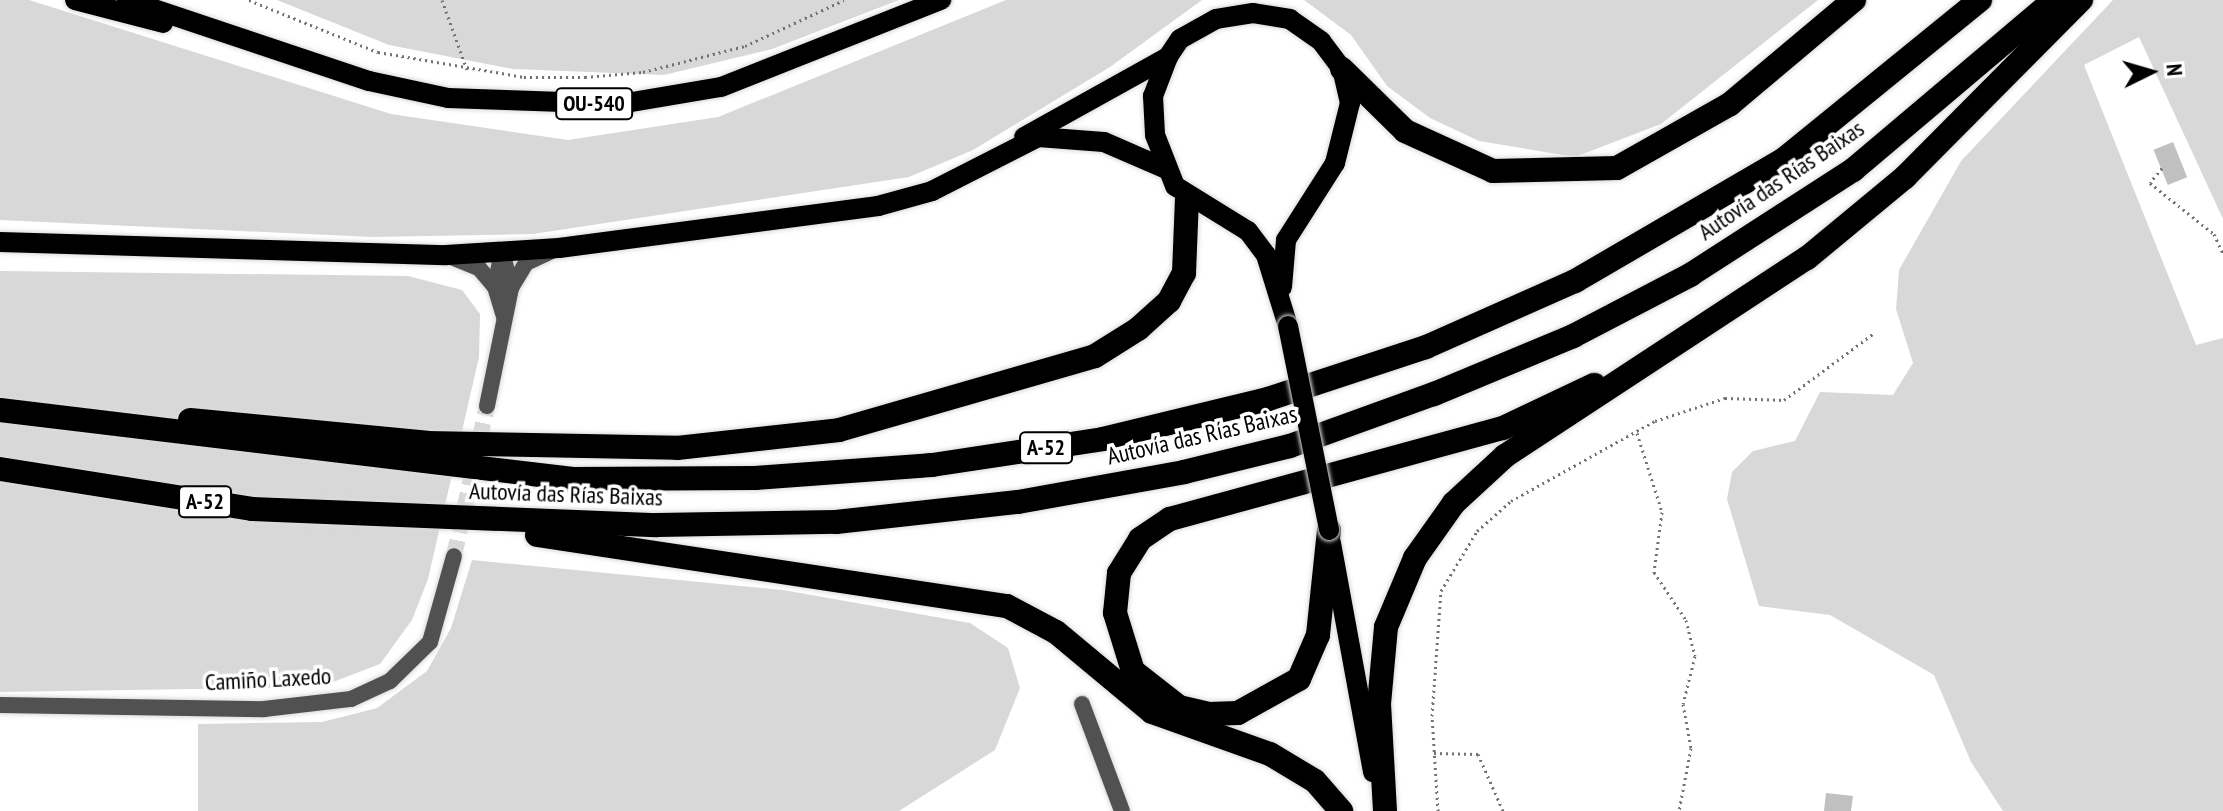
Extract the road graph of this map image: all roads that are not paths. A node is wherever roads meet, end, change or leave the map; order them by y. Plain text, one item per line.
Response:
1 (75, 0) edge
2 (127, 0) edge
3 (941, 0) edge
4 (1854, 0) edge
5 (1980, 0) edge
6 (2054, 0) edge
7 (2081, 0) edge
8 (238, 38) junction
9 (1168, 57) junction
10 (1342, 69) junction
11 (995, 158) junction
12 (1164, 168) junction
13 (1187, 198) junction
14 (0, 242) edge
15 (559, 248) junction
16 (502, 251) junction
17 (446, 255) junction
18 (503, 287) junction
19 (1282, 287) junction
20 (1704, 332) junction
21 (0, 398) edge
22 (487, 406) tunnel mouth
23 (0, 410) edge
24 (0, 469) edge
25 (411, 517) junction
26 (1329, 530) junction
27 (454, 556) tunnel mouth
28 (1082, 704) dead end
29 (0, 705) edge
30 (1122, 811) edge
31 (1341, 811) edge
32 (1383, 811) edge

1 - 8 main road
2 - 8 main road, OU-540
3 - 8 main road, OU-540
4 - 10 highway
5 - 23 highway, Autovía das Rías Baixas / A-52
6 - 25 highway, Autovía das Rías Baixas / A-52
7 - 20 highway
9 - 10 main road
9 - 11 main road
9 - 12 main road
10 - 19 main road
11 - 12 main road
11 - 15 main road
12 - 13 main road
13 - 19 main road
13 - 21 highway
14 - 17 main road
15 - 16 main road
15 - 18 street
16 - 17 main road
16 - 18 street
17 - 18 street
18 - 22 street
19 - 26 main road, bridge
20 - 26 highway
20 - 32 highway
24 - 25 highway, Autovía das Rías Baixas / A-52
25 - 31 highway
26 - 32 main road
27 - 29 street, Camiño Laxedo
28 - 30 street

